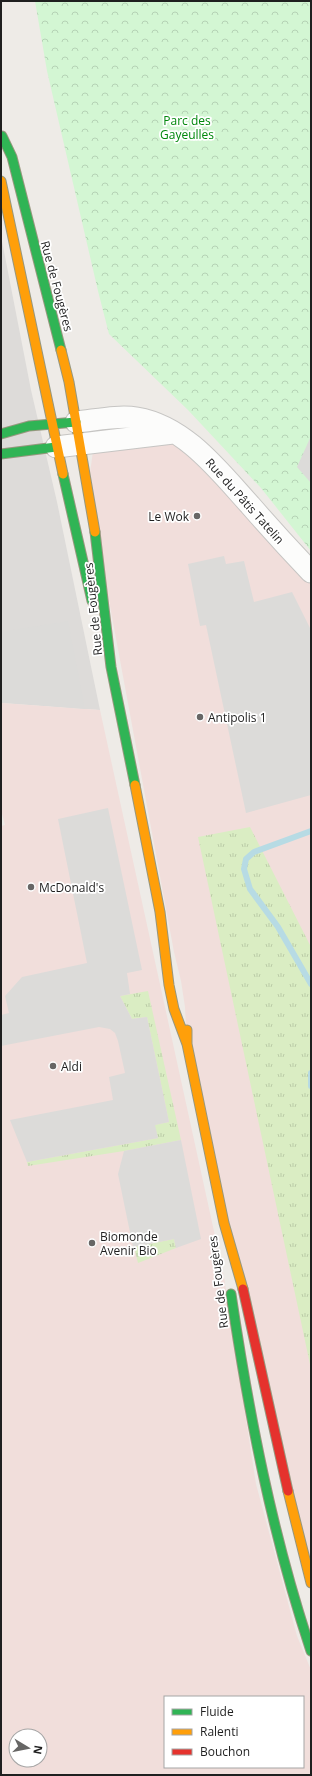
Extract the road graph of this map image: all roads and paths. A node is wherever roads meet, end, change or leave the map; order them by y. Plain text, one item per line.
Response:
1 (1, 133) edge
2 (1, 156) edge
3 (1, 181) edge
4 (12, 217) edge
5 (76, 422) junction
6 (51, 424) junction
7 (176, 433) junction
8 (1, 434) edge
9 (81, 444) junction
10 (56, 447) junction
11 (1, 454) edge
12 (311, 572) edge
13 (111, 667) junction
14 (160, 912) junction
15 (176, 959) dead end
16 (186, 1014) dead end
17 (187, 1044) junction
18 (224, 1223) junction
19 (311, 1583) edge
20 (311, 1650) edge

1 - 2 main road, Rue de Fougères
1 - 4 main road, Rue de Fougères
3 - 4 main road, Rue de Fougères
4 - 5 main road, Rue de Fougères
4 - 6 main road, Rue de Fougères
5 - 6 main road
5 - 7 street, Rue du Pâtis Tatelin
5 - 9 main road, Rue de Fougères
6 - 8 main road
6 - 10 main road, Rue de Fougères
7 - 9 street
7 - 12 street, Rue du Pâtis Tatelin
9 - 10 street
9 - 13 main road, Rue de Fougères
10 - 11 main road
10 - 13 main road, Rue de Fougères
13 - 14 main road
14 - 15 main road
14 - 17 main road
16 - 17 main road
17 - 18 main road
18 - 19 main road, Rue de Fougères
18 - 20 main road, Rue de Fougères

